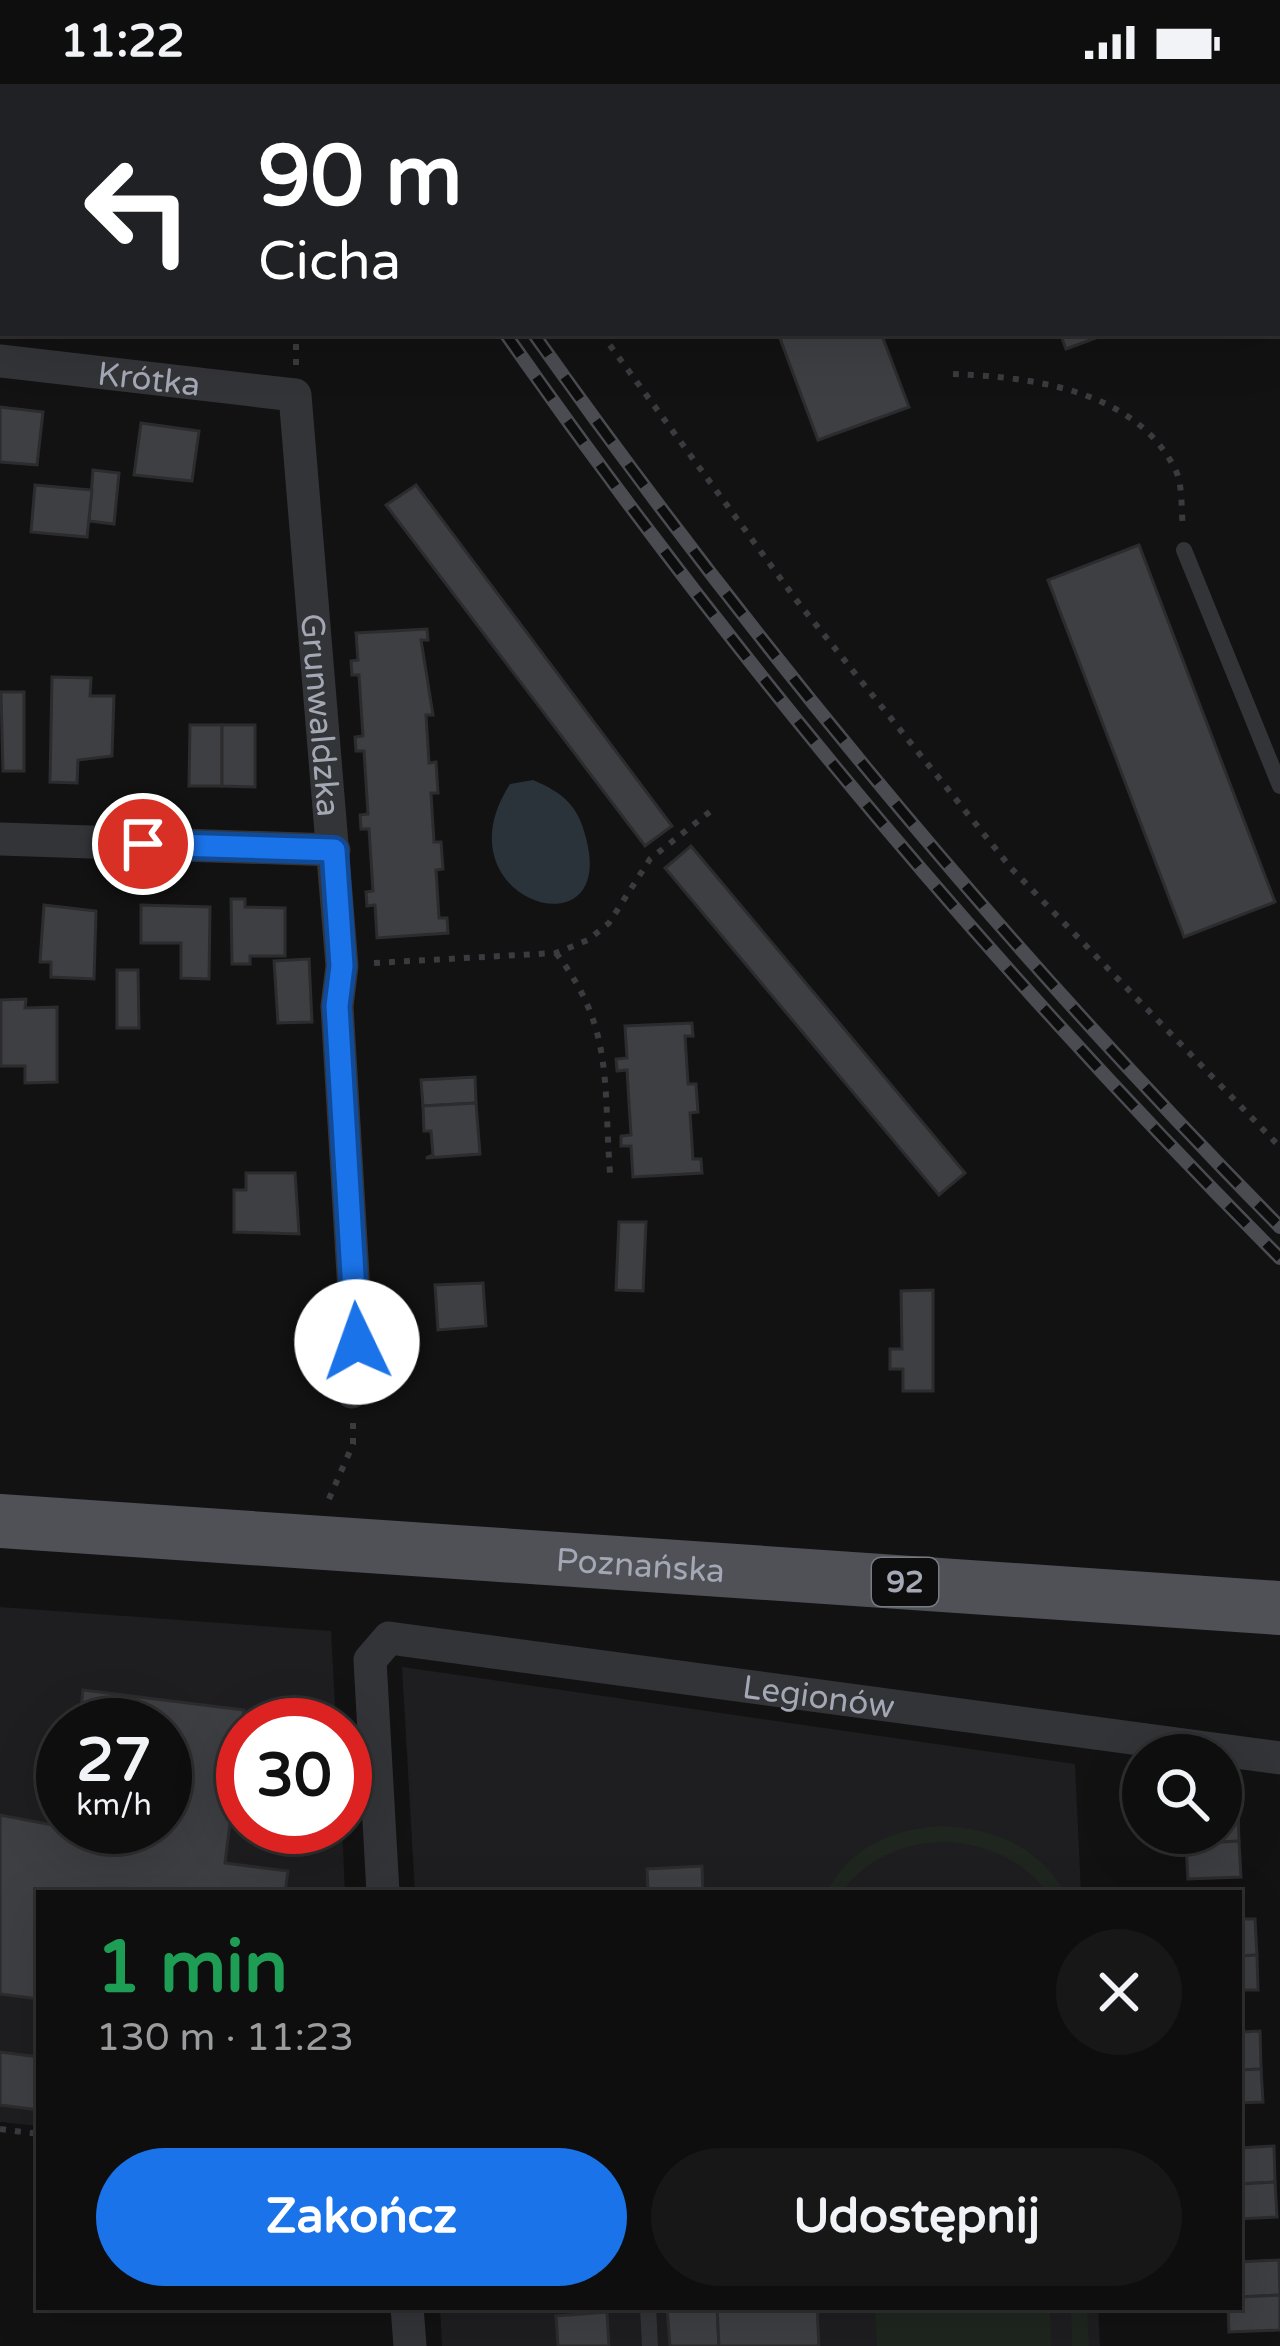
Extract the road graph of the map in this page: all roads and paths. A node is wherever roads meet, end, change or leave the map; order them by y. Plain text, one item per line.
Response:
1 (603, 336) edge
2 (0, 361) edge
3 (953, 374) dead end
4 (295, 395) joint
5 (1184, 550) joint
6 (1280, 786) edge
7 (712, 810) dead end
8 (0, 839) edge
9 (334, 850) junction
10 (556, 952) junction
11 (342, 966) junction
12 (1280, 1147) edge
13 (610, 1173) dead end
14 (352, 1392) joint
15 (322, 1513) dead end
16 (0, 1521) edge
17 (1280, 1608) edge
18 (1280, 1758) edge
19 (383, 1890) edge
20 (0, 2129) edge
21 (36, 2134) edge
22 (407, 2310) edge
23 (648, 2310) edge
24 (410, 2346) edge
25 (650, 2346) edge

1 - 12 path
2 - 4 street, Krótka
3 - 5 path
4 - 9 street, Grunwaldzka
5 - 6 lane
7 - 10 path
8 - 9 street
9 - 11 street, Grunwaldzka
10 - 11 path
10 - 13 path
11 - 14 street, Grunwaldzka
14 - 15 path
16 - 17 main road, Poznańska / 92
18 - 19 street, Legionów
20 - 21 path
22 - 24 street
23 - 25 lane

